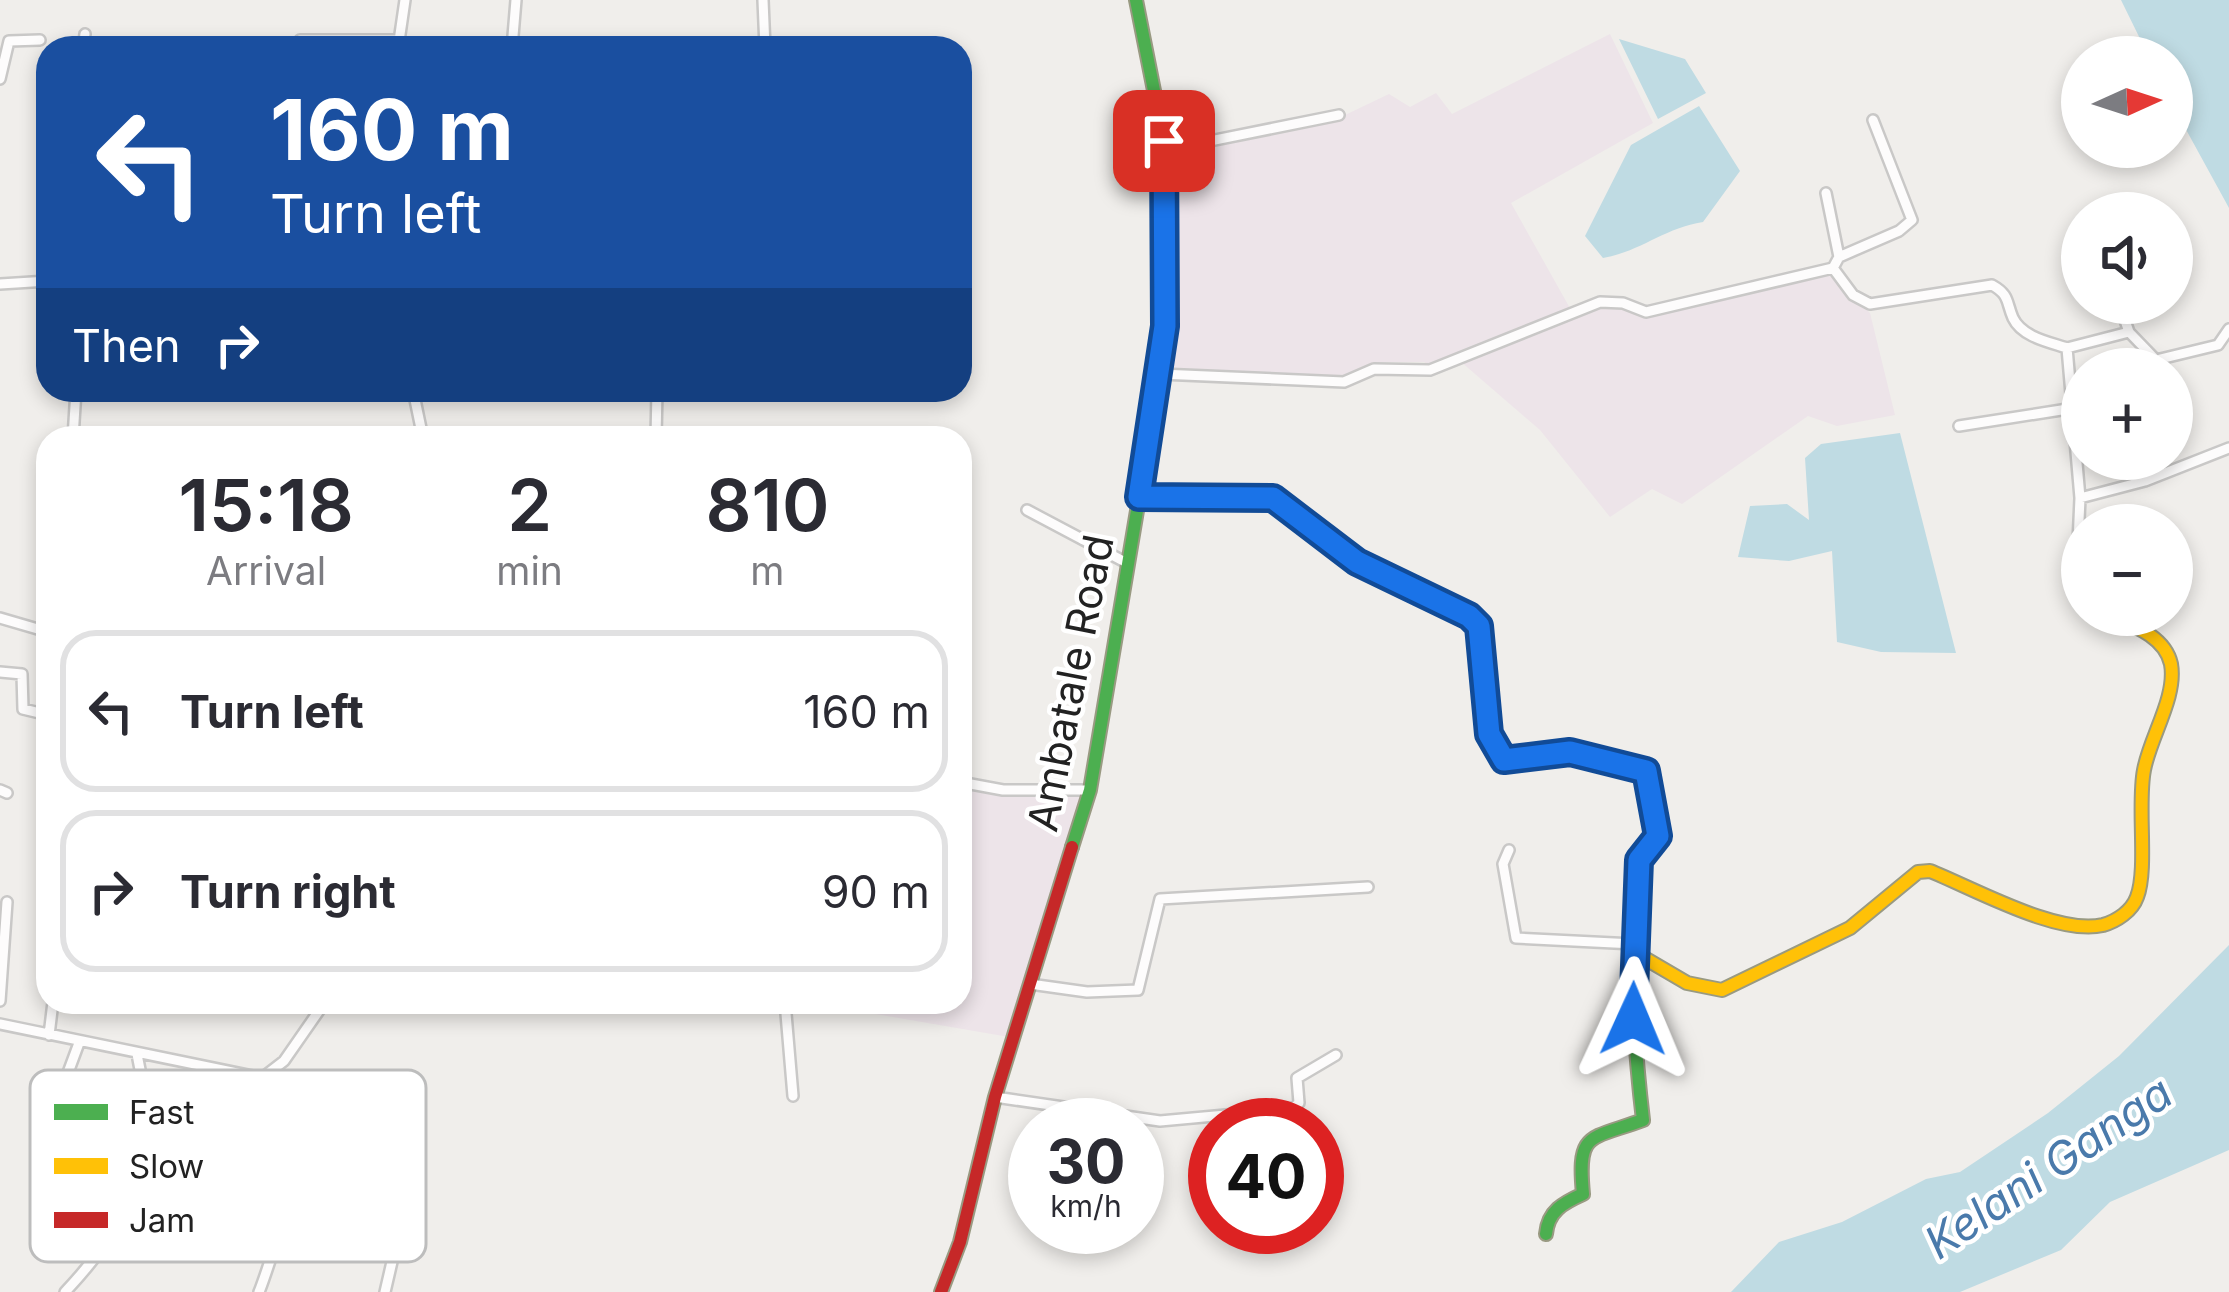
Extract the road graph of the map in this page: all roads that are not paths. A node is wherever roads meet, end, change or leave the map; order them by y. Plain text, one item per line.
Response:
1 (405, 0) edge
2 (516, 0) edge
3 (763, 0) edge
4 (1136, 0) edge
5 (399, 36) edge
6 (513, 36) edge
7 (764, 36) edge
8 (36, 40) edge
9 (0, 80) edge
10 (1339, 115) dead end
11 (1874, 120) dead end
12 (1164, 141) junction
13 (1826, 193) dead end
14 (1839, 257) junction
15 (1834, 268) junction
16 (36, 282) edge
17 (0, 284) edge
18 (2126, 324) edge
19 (2229, 329) edge
20 (2129, 332) junction
21 (2067, 347) joint
22 (1160, 374) junction
23 (2061, 410) edge
24 (1959, 426) dead end
25 (2229, 448) edge
26 (2079, 480) edge
27 (1139, 497) junction
28 (2080, 498) junction
29 (2080, 504) edge
30 (1027, 510) dead end
31 (1127, 563) junction
32 (0, 618) edge
33 (36, 628) edge
34 (2153, 636) edge
35 (0, 672) edge
36 (36, 712) edge
37 (972, 784) edge
38 (1090, 790) junction
39 (1509, 850) dead end
40 (1368, 887) dead end
41 (7, 902) dead end
42 (1634, 948) junction
43 (1030, 985) junction
44 (0, 1001) edge
45 (52, 1014) edge
46 (316, 1014) edge
47 (786, 1014) edge
48 (0, 1024) edge
49 (49, 1035) junction
50 (79, 1043) junction
51 (137, 1054) junction
52 (1336, 1055) dead end
53 (69, 1070) edge
54 (139, 1070) edge
55 (220, 1070) edge
56 (275, 1070) edge
57 (793, 1096) dead end
58 (995, 1097) junction
59 (1546, 1234) dead end
60 (90, 1262) edge
61 (271, 1262) edge
62 (392, 1262) edge
63 (65, 1292) edge
64 (260, 1292) edge
65 (385, 1292) edge
66 (941, 1292) edge

1 - 5 street
2 - 6 street
3 - 7 street
4 - 12 street, Ambatale Road
8 - 9 street
10 - 12 street
11 - 14 street
12 - 22 street, Ambatale Road
13 - 14 street
14 - 15 street
15 - 21 street
15 - 22 street
16 - 17 street
18 - 20 street
19 - 20 street
20 - 21 street
22 - 27 street, Ambatale Road
23 - 24 street
25 - 28 street
26 - 28 street
27 - 31 street, Ambatale Road
27 - 42 street
28 - 29 street
30 - 31 street
31 - 38 street, Ambatale Road
32 - 33 street
34 - 42 street
35 - 36 street
37 - 38 street
38 - 43 street, Ambatale Road
39 - 42 street
40 - 43 street
41 - 44 street
42 - 59 street
43 - 58 street, Ambatale Road
45 - 49 street
46 - 56 street
47 - 57 street
48 - 49 street
49 - 50 street
50 - 51 street
50 - 53 street
51 - 54 street
51 - 55 street
52 - 58 street
58 - 66 street, Ambatale Road
60 - 63 street
61 - 64 street
62 - 65 street

